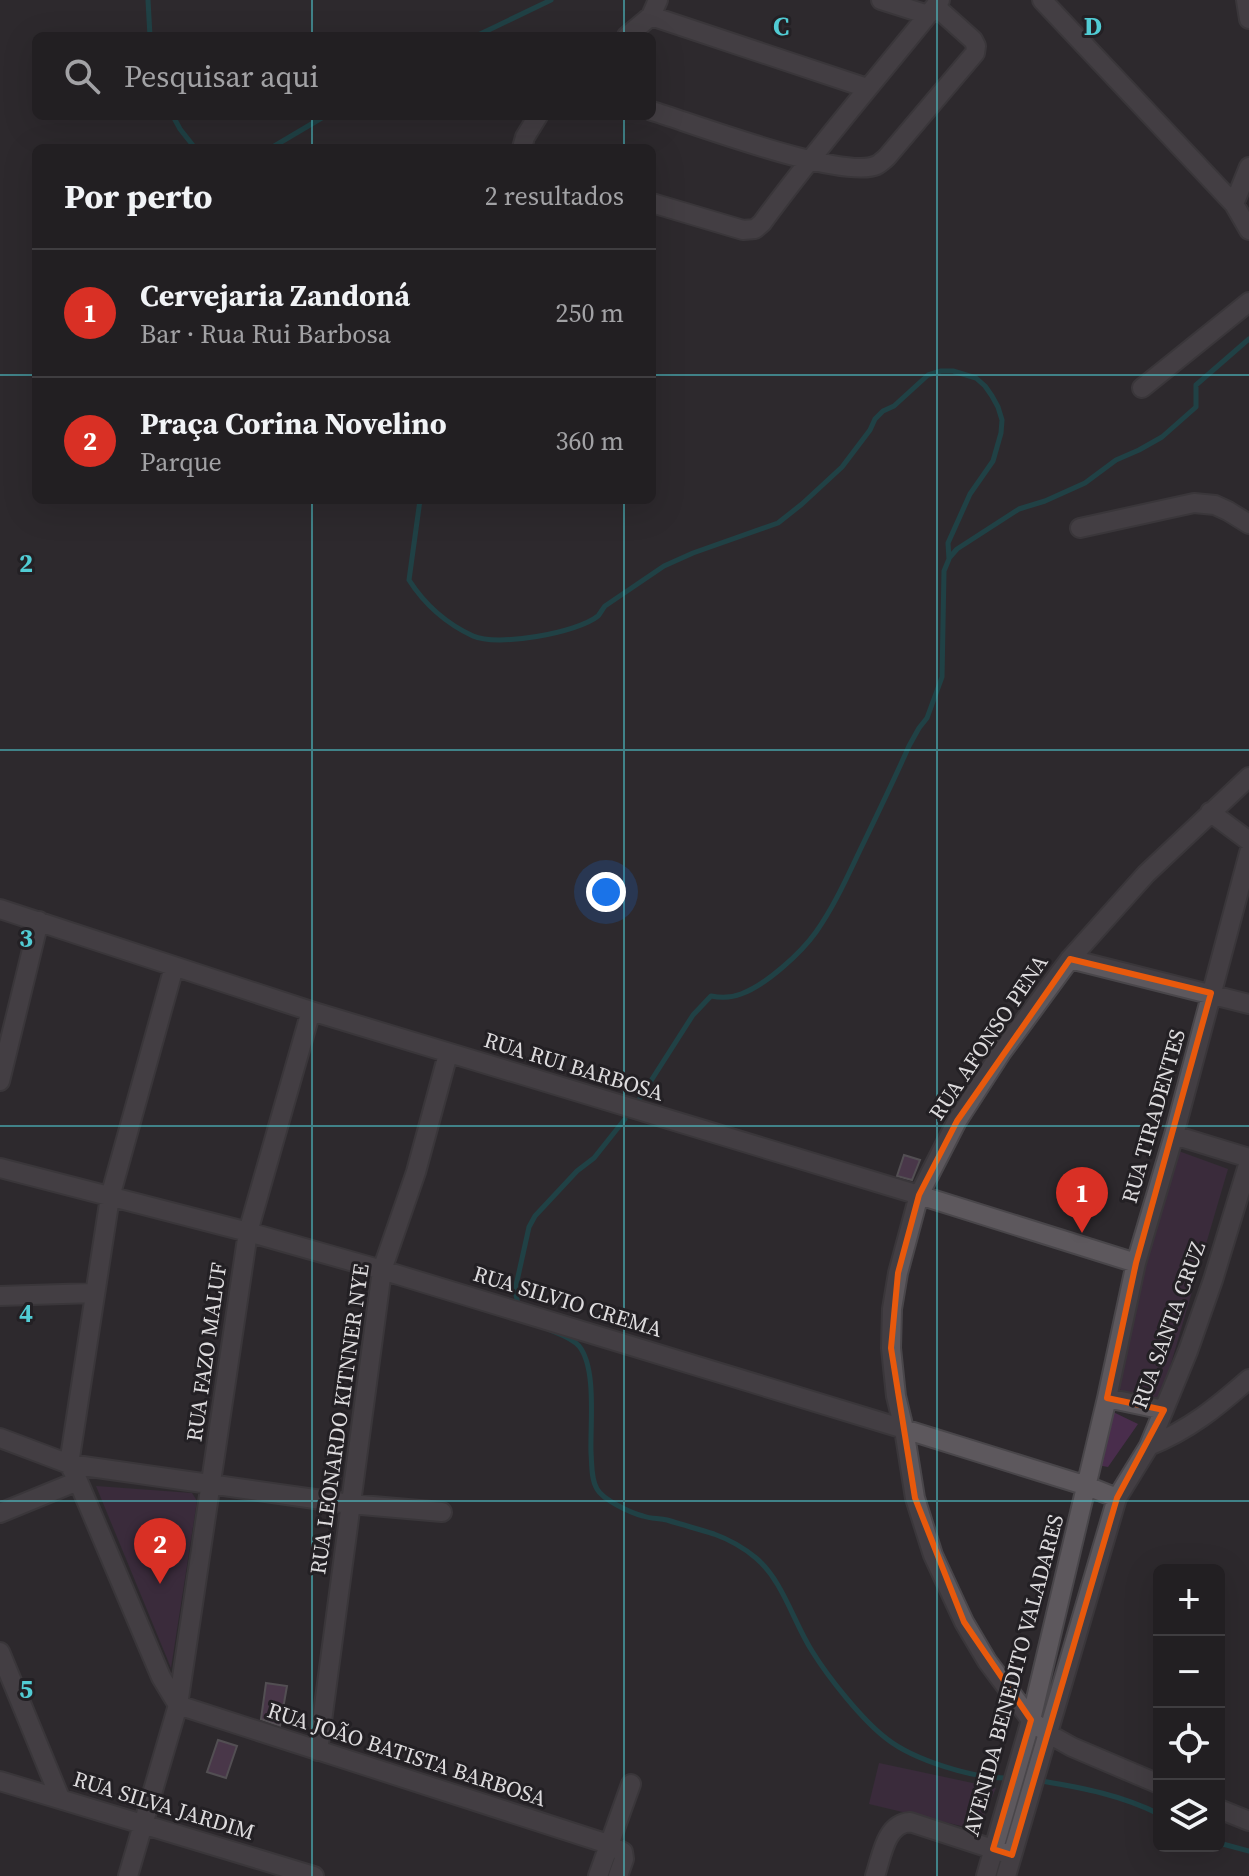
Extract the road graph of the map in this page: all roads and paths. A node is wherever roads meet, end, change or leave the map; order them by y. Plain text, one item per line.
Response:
1 (881, 0) edge
2 (1042, 0) edge
3 (1246, 0) edge
4 (934, 7) edge
5 (654, 8) edge
6 (1249, 19) edge
7 (631, 32) edge
8 (867, 88) junction
9 (656, 112) edge
10 (536, 120) edge
11 (523, 144) edge
12 (808, 161) junction
13 (1249, 167) edge
14 (656, 204) edge
15 (1234, 204) junction
16 (1249, 230) edge
17 (1249, 302) edge
18 (1142, 388) dead end
19 (1249, 524) edge
20 (1080, 528) dead end
21 (1249, 777) edge
22 (1210, 812) junction
23 (1249, 841) edge
24 (1249, 853) edge
25 (0, 909) edge
26 (39, 921) junction
27 (1070, 959) junction
28 (174, 967) junction
29 (1211, 993) junction
30 (1249, 1004) edge
31 (311, 1011) junction
32 (448, 1054) junction
33 (0, 1081) edge
34 (1174, 1135) junction
35 (1249, 1160) edge
36 (0, 1168) edge
37 (919, 1195) junction
38 (110, 1197) junction
39 (248, 1232) junction
40 (1136, 1263) junction
41 (382, 1270) junction
42 (94, 1293) junction
43 (0, 1296) edge
44 (1249, 1379) edge
45 (1107, 1398) junction
46 (1164, 1410) junction
47 (904, 1429) junction
48 (0, 1438) edge
49 (1149, 1446) junction
50 (74, 1473) junction
51 (211, 1485) junction
52 (1087, 1486) junction
53 (1117, 1498) junction
54 (350, 1504) junction
55 (442, 1512) dead end
56 (0, 1513) edge
57 (0, 1652) edge
58 (178, 1705) junction
59 (1031, 1720) junction
60 (1047, 1733) junction
61 (318, 1751) junction
62 (0, 1781) edge
63 (1153, 1781) edge
64 (631, 1784) dead end
65 (60, 1798) junction
66 (1225, 1811) edge
67 (1249, 1821) edge
68 (143, 1823) junction
69 (615, 1846) junction
70 (993, 1849) junction
71 (1012, 1855) junction
72 (128, 1876) edge
73 (314, 1876) edge
74 (598, 1876) edge
75 (618, 1876) edge
76 (875, 1876) edge
77 (986, 1876) edge
78 (1006, 1876) edge

1 - 4 street
2 - 15 street
3 - 6 street
4 - 8 street
4 - 12 street
5 - 7 street
5 - 8 street
8 - 12 street
9 - 12 street
10 - 11 street
12 - 14 street
13 - 15 street
15 - 16 street
17 - 18 street
19 - 20 street
21 - 22 street, RUA AFONSO PENA
22 - 23 street
22 - 27 street, RUA AFONSO PENA
24 - 29 street, RUA TIRADENTES
25 - 26 street, RUA RUI BARBOSA
26 - 28 street, RUA RUI BARBOSA
26 - 33 street
27 - 29 street
27 - 37 street, RUA AFONSO PENA
28 - 31 street, RUA RUI BARBOSA
28 - 38 street
29 - 30 street
29 - 34 street, RUA TIRADENTES
31 - 32 street, RUA RUI BARBOSA
31 - 39 street, RUA FAZO MALUF
32 - 37 street, RUA RUI BARBOSA
32 - 41 street, RUA LEONARDO KITNNER NYE
34 - 35 street
34 - 40 street, RUA TIRADENTES
35 - 46 street, RUA SANTA CRUZ
36 - 38 street, RUA SILVIO CREMA
37 - 40 street, RUA RUI BARBOSA
37 - 47 street, RUA AFONSO PENA
38 - 39 street, RUA SILVIO CREMA
38 - 42 street
39 - 41 street, RUA SILVIO CREMA
39 - 51 street, RUA FAZO MALUF
40 - 45 street, RUA TIRADENTES
41 - 47 street, RUA SILVIO CREMA
41 - 54 street, RUA LEONARDO KITNNER NYE
42 - 43 street
42 - 50 street
44 - 49 street
45 - 46 street
45 - 52 street, RUA TIRADENTES
46 - 49 street, RUA SANTA CRUZ
47 - 52 street, RUA SILVIO CREMA
47 - 59 street, RUA AFONSO PENA
48 - 50 street
49 - 53 street, RUA SANTA CRUZ
50 - 51 street
50 - 56 street
50 - 58 street
51 - 54 street
51 - 58 street, RUA FAZO MALUF
52 - 53 street, RUA SILVIO CREMA
52 - 59 street, AVENIDA BENEDITO VALADARES
53 - 60 street, AVENIDA BENEDITO VALADARES
54 - 55 street
54 - 61 street, RUA LEONARDO KITNNER NYE
57 - 65 street
58 - 61 street, RUA JOÃO BATISTA BARBOSA
58 - 68 street, RUA FAZO MALUF
59 - 60 street, RUA AFONSO PENA
59 - 70 street, AVENIDA BENEDITO VALADARES
60 - 63 street, RUA AFONSO PENA
60 - 71 street, AVENIDA BENEDITO VALADARES
61 - 69 street, RUA JOÃO BATISTA BARBOSA
62 - 65 street, RUA SILVA JARDIM
64 - 69 street
65 - 68 street, RUA SILVA JARDIM
66 - 67 street
68 - 72 street, RUA FAZO MALUF
68 - 73 street, RUA SILVA JARDIM
69 - 74 street
69 - 75 street
70 - 71 street
70 - 76 street
70 - 77 street, AVENIDA BENEDITO VALADARES
71 - 78 street, AVENIDA BENEDITO VALADARES

